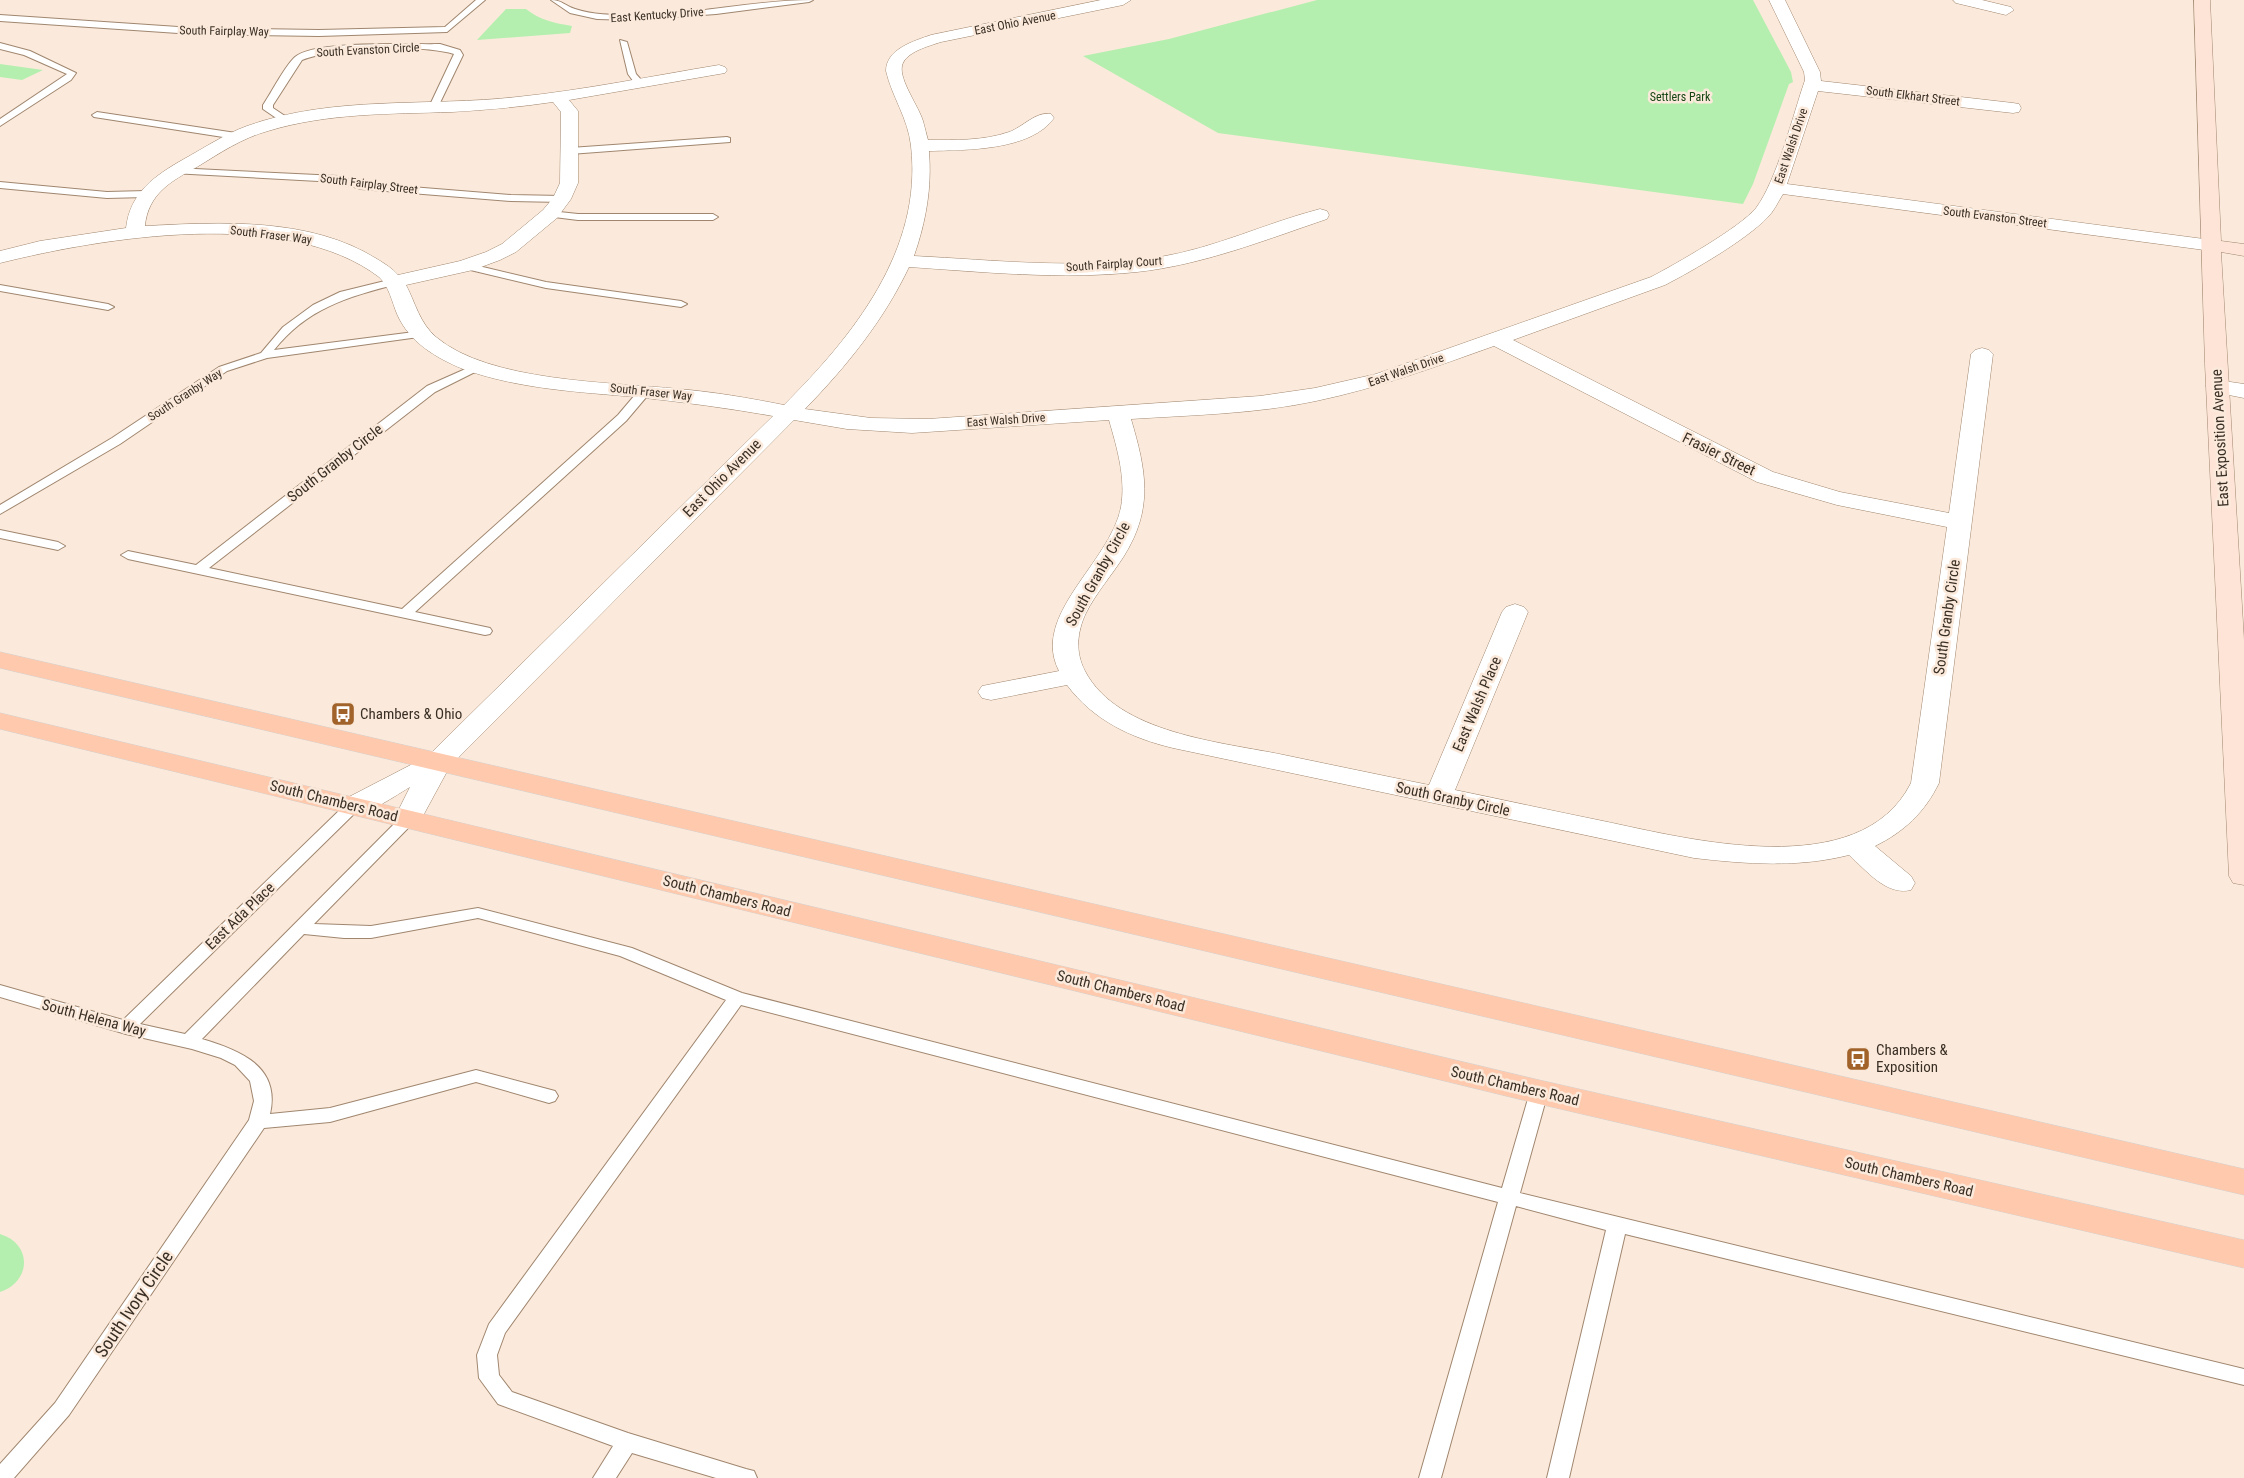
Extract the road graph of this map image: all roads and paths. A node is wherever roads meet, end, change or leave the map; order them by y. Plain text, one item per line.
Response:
1 (481, 0) edge
2 (555, 0) edge
3 (809, 0) edge
4 (1124, 0) edge
5 (1776, 0) edge
6 (1961, 0) edge
7 (2202, 0) edge
8 (2006, 10) dead end
9 (0, 18) edge
10 (623, 42) dead end
11 (0, 46) edge
12 (719, 70) dead end
13 (639, 83) junction
14 (1812, 85) junction
15 (557, 96) junction
16 (434, 107) junction
17 (2013, 108) dead end
18 (97, 115) dead end
19 (1045, 118) dead end
20 (285, 120) junction
21 (0, 123) edge
22 (236, 136) junction
23 (727, 140) dead end
24 (920, 146) junction
25 (570, 151) junction
26 (175, 171) junction
27 (0, 185) edge
28 (1777, 188) junction
29 (146, 194) junction
30 (562, 199) junction
31 (550, 214) junction
32 (1320, 215) dead end
33 (713, 217) dead end
34 (135, 232) junction
35 (2212, 245) junction
36 (2244, 250) edge
37 (0, 257) edge
38 (901, 261) junction
39 (466, 266) junction
40 (393, 282) junction
41 (0, 288) edge
42 (681, 304) dead end
43 (108, 307) dead end
44 (422, 334) junction
45 (1496, 339) junction
46 (1982, 354) dead end
47 (265, 355) junction
48 (478, 366) junction
49 (2244, 390) edge
50 (644, 392) junction
51 (2218, 396) junction
52 (2244, 409) edge
53 (789, 412) junction
54 (1118, 413) junction
55 (0, 510) edge
56 (1960, 522) junction
57 (0, 534) edge
58 (58, 546) dead end
59 (128, 555) dead end
60 (198, 570) junction
61 (1515, 612) dead end
62 (405, 614) junction
63 (485, 631) dead end
64 (0, 660) edge
65 (1074, 676) junction
66 (990, 692) dead end
67 (0, 720) edge
68 (438, 762) junction
69 (1438, 796) junction
70 (353, 806) junction
71 (408, 819) junction
72 (1853, 844) junction
73 (2244, 876) edge
74 (1900, 884) dead end
75 (298, 928) junction
76 (0, 991) edge
77 (737, 998) junction
78 (126, 1028) junction
79 (188, 1042) junction
80 (1539, 1092) junction
81 (549, 1096) dead end
82 (258, 1122) junction
83 (2244, 1182) edge
84 (1509, 1196) junction
85 (1617, 1225) junction
86 (2244, 1254) edge
87 (2244, 1377) edge
88 (627, 1442) junction
89 (1, 1478) edge
90 (604, 1478) edge
91 (746, 1478) edge
92 (1430, 1478) edge
93 (1558, 1478) edge

1 - 9 lane, South Fairplay Way
2 - 3 lane, East Kentucky Drive
4 - 24 street, East Ohio Avenue
5 - 14 street
6 - 8 street
7 - 35 street, East Exposition Avenue
10 - 13 lane
11 - 21 lane
12 - 13 street
13 - 15 street
14 - 17 street, South Elkhart Street
14 - 28 street, East Walsh Drive
15 - 16 street
15 - 25 street
16 - 20 street
16 - 20 lane, South Evanston Circle
18 - 22 lane
19 - 24 street
20 - 22 street
22 - 26 street
23 - 25 lane
24 - 38 street, East Ohio Avenue
25 - 30 street
26 - 29 street
26 - 30 lane, South Fairplay Street
27 - 29 lane
28 - 35 street, South Evanston Street
28 - 45 street, East Walsh Drive
29 - 34 street
30 - 31 street
31 - 33 lane
31 - 39 street
32 - 38 street, South Fairplay Court
34 - 37 street, South Fraser Way
34 - 40 street, South Fraser Way
35 - 36 street
35 - 51 street, East Exposition Avenue
38 - 53 street, East Ohio Avenue
39 - 40 street
39 - 42 lane
40 - 44 street, South Fraser Way
40 - 47 lane
41 - 43 lane
44 - 47 lane, South Granby Way
44 - 48 street, South Fraser Way
45 - 54 street, East Walsh Drive
45 - 56 street, Frasier Street
46 - 56 street, South Granby Circle
47 - 55 lane, South Granby Way
48 - 50 street, South Fraser Way
48 - 60 lane, South Granby Circle
49 - 51 street
50 - 53 street, South Fraser Way
50 - 62 lane
51 - 52 street
51 - 73 street, East Exposition Avenue
53 - 54 street, East Walsh Drive
53 - 68 street, East Ohio Avenue
54 - 65 street, South Granby Circle
56 - 72 street, South Granby Circle
57 - 58 lane
59 - 60 lane
60 - 62 lane
61 - 69 street, East Walsh Place
62 - 63 lane
64 - 68 main road
65 - 66 street
65 - 69 street, South Granby Circle
67 - 70 main road, South Chambers Road
68 - 70 street, East Ohio Avenue
68 - 71 street, East Ohio Avenue
68 - 83 main road
69 - 72 street, South Granby Circle
70 - 71 main road, South Chambers Road
70 - 78 lane, East Ada Place
71 - 75 lane
71 - 80 main road, South Chambers Road
72 - 74 street
75 - 77 lane
75 - 79 lane
76 - 78 lane, South Helena Way
77 - 84 lane
77 - 88 lane
78 - 79 lane, South Helena Way
79 - 82 lane, South Ivory Circle
80 - 84 lane
80 - 86 main road, South Chambers Road
81 - 82 lane
82 - 89 lane, South Ivory Circle
84 - 85 lane
84 - 92 lane
85 - 87 lane
85 - 93 lane
88 - 90 lane
88 - 91 lane

